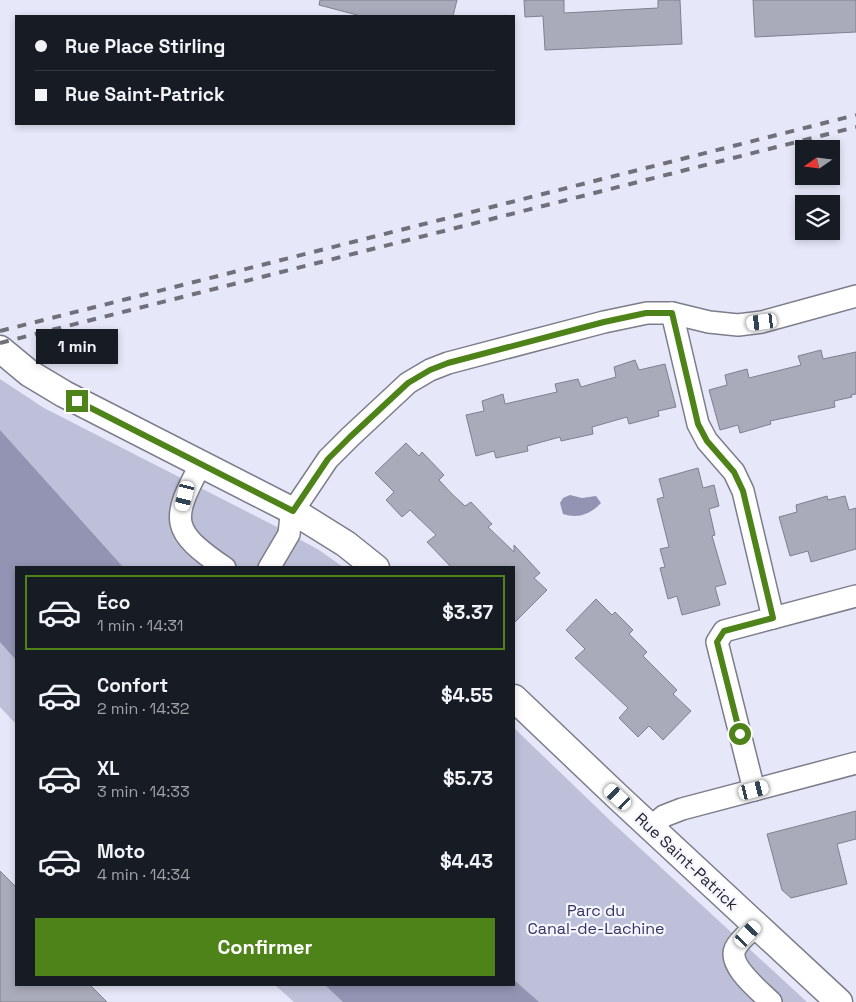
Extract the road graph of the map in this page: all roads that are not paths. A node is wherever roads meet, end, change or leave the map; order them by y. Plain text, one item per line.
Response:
1 (856, 296) edge
2 (672, 313) junction
3 (0, 349) edge
4 (201, 464) junction
5 (293, 511) junction
6 (222, 566) edge
7 (270, 566) edge
8 (373, 566) edge
9 (856, 596) edge
10 (773, 618) junction
11 (515, 699) edge
12 (856, 763) edge
13 (754, 790) junction
14 (651, 827) junction
15 (756, 926) junction
16 (771, 1002) edge
17 (839, 1002) edge

1 - 2 street
2 - 5 street
2 - 10 street
3 - 4 main road
4 - 5 main road
4 - 6 street
5 - 7 street
5 - 8 main road
9 - 10 street
10 - 13 street
11 - 14 main road, Rue Saint-Patrick
12 - 13 street
13 - 14 street
14 - 15 main road, Rue Saint-Patrick
15 - 16 street
15 - 17 main road, Rue Saint-Patrick

